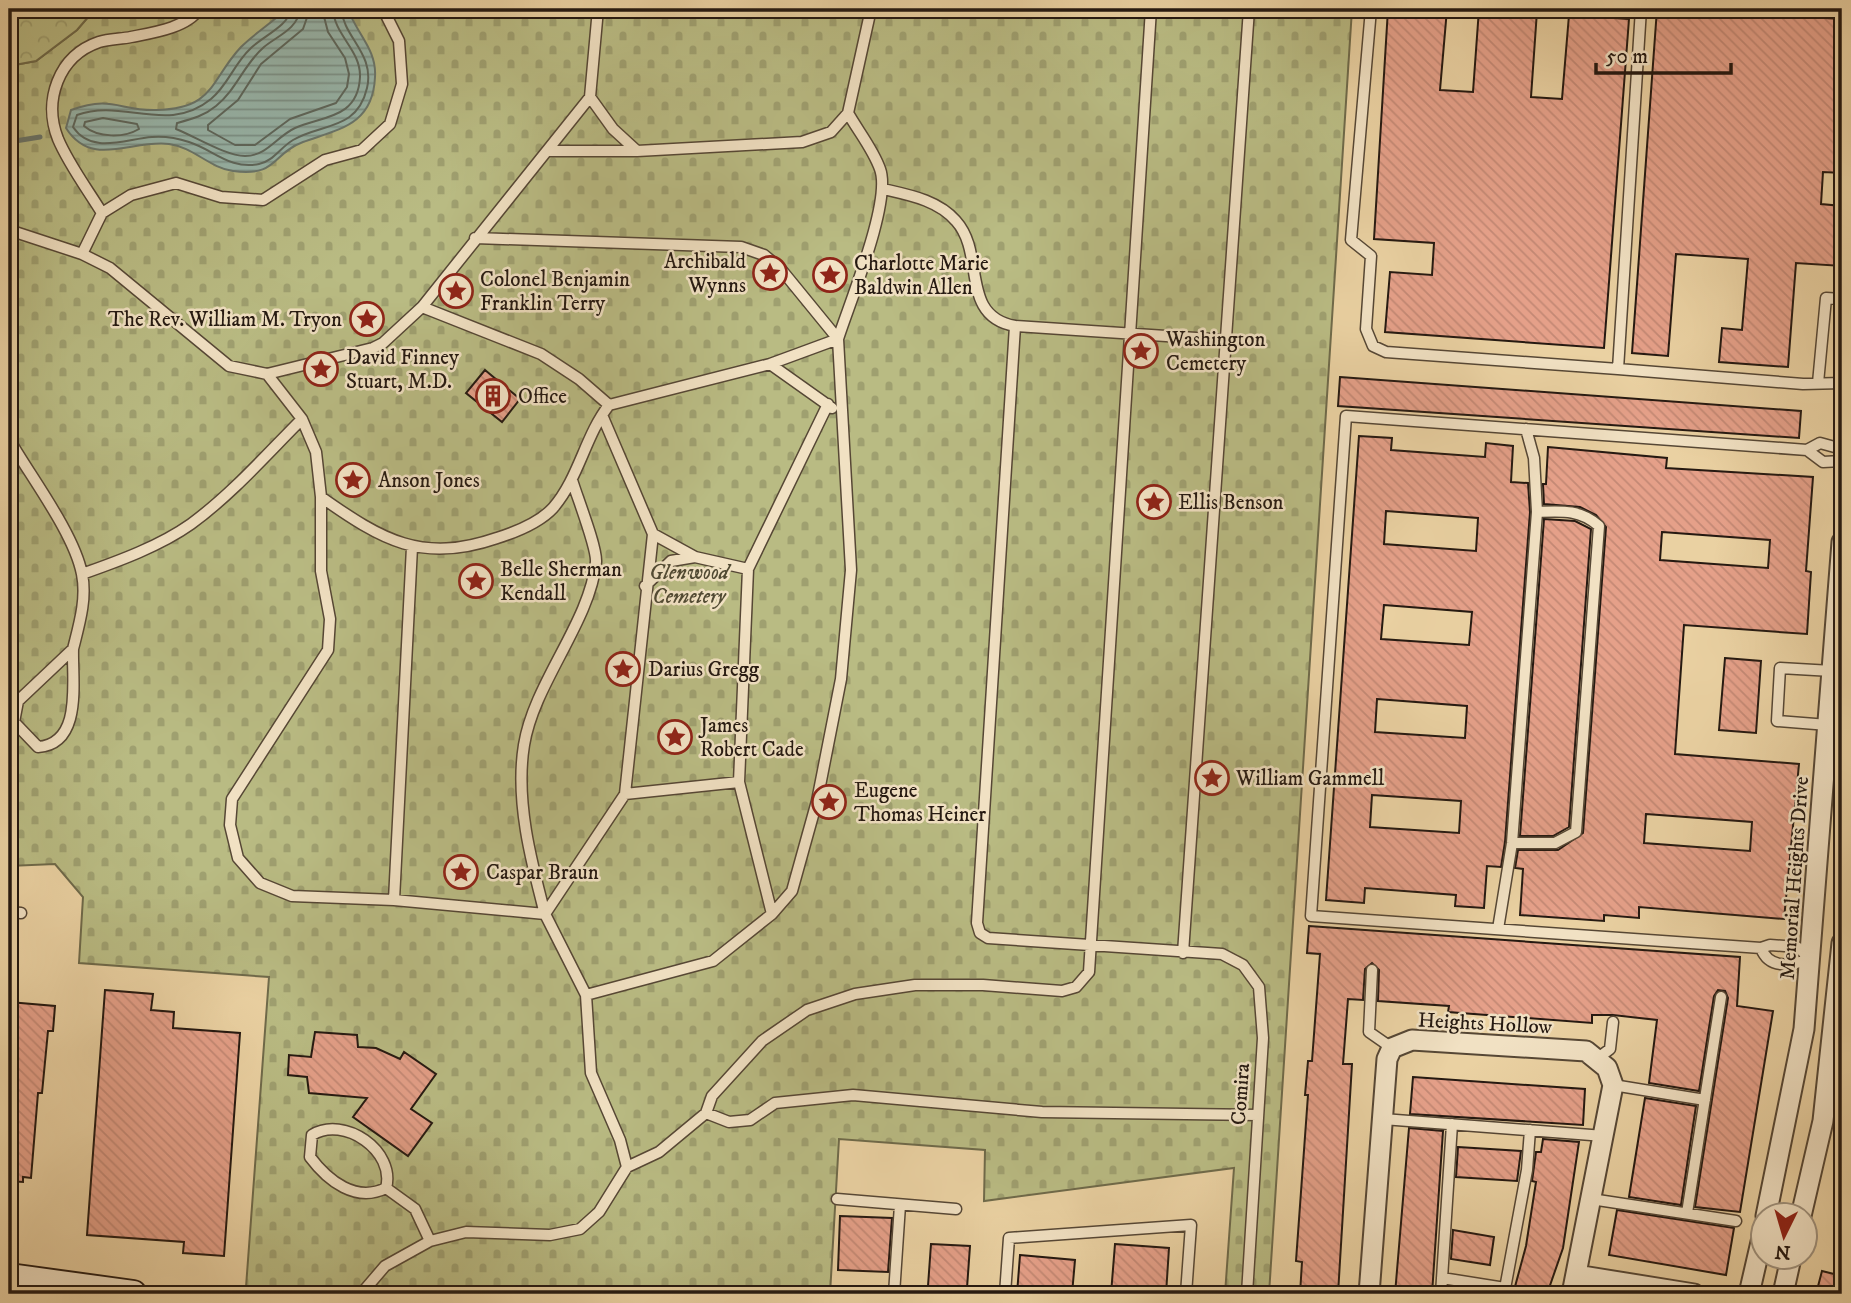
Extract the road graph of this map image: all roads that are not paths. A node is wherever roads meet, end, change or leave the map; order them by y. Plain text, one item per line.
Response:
1 (199, 9) edge
2 (383, 9) edge
3 (598, 9) edge
4 (871, 9) edge
5 (1152, 9) edge
6 (1249, 9) edge
7 (1371, 9) edge
8 (1641, 9) edge
9 (590, 97) junction
10 (848, 113) junction
11 (549, 151) junction
12 (637, 151) junction
13 (883, 189) junction
14 (102, 214) junction
15 (9, 230) edge
16 (475, 238) junction
17 (82, 254) junction
18 (1842, 299) edge
19 (422, 307) junction
20 (1015, 326) junction
21 (1130, 334) junction
22 (838, 339) junction
23 (1226, 340) junction
24 (771, 364) junction
25 (1618, 369) junction
26 (267, 373) junction
27 (1818, 383) junction
28 (1842, 383) edge
29 (828, 404) junction
30 (609, 405) junction
31 (602, 415) junction
32 (302, 419) junction
33 (842, 419) junction
34 (1526, 429) junction
35 (9, 439) edge
36 (1842, 449) edge
37 (1807, 450) junction
38 (1842, 461) edge
39 (572, 480) junction
40 (321, 497) junction
41 (1537, 512) junction
42 (653, 534) junction
43 (1842, 542) edge
44 (412, 547) junction
45 (695, 556) junction
46 (747, 569) junction
47 (82, 574) junction
48 (645, 586) junction
49 (73, 649) junction
50 (1832, 671) junction
51 (1835, 726) edge
52 (739, 782) junction
53 (625, 793) junction
54 (1512, 843) junction
55 (394, 900) junction
56 (9, 912) edge
57 (21, 912) dead end
58 (545, 914) junction
59 (772, 914) junction
60 (1498, 929) junction
61 (1093, 947) junction
62 (1761, 948) junction
63 (1842, 951) edge
64 (1183, 953) junction
65 (1811, 958) junction
66 (1372, 970) dead end
67 (586, 995) junction
68 (1721, 997) dead end
69 (1613, 1022) dead end
70 (1392, 1048) junction
71 (1598, 1058) junction
72 (1613, 1086) junction
73 (1705, 1100) junction
74 (706, 1113) junction
75 (1258, 1115) junction
76 (1383, 1119) junction
77 (1452, 1124) junction
78 (1530, 1130) junction
79 (1604, 1136) junction
80 (628, 1167) junction
81 (386, 1188) junction
82 (837, 1199) dead end
83 (1591, 1199) junction
84 (1769, 1202) edge
85 (1804, 1202) edge
86 (900, 1205) junction
87 (956, 1209) dead end
88 (1687, 1213) junction
89 (1735, 1221) dead end
90 (430, 1241) junction
91 (1754, 1272) edge
92 (1788, 1272) edge
93 (9, 1277) edge
94 (1442, 1278) junction
95 (1574, 1285) edge
96 (1505, 1291) edge
97 (133, 1294) edge
98 (361, 1294) edge
99 (894, 1294) edge
100 (1005, 1294) edge
101 (1186, 1294) edge
102 (1247, 1294) edge
103 (1369, 1294) edge
104 (1441, 1294) edge
105 (1695, 1294) edge
106 (1749, 1294) edge
107 (1783, 1294) edge

1 - 14 lane
2 - 14 lane
3 - 9 lane
4 - 10 lane
5 - 21 lane
6 - 23 lane
7 - 25 lane
8 - 25 lane
9 - 11 lane
9 - 12 lane
10 - 12 lane
10 - 13 lane
11 - 12 lane
11 - 16 lane
13 - 20 lane
13 - 22 lane
14 - 17 lane
15 - 17 lane
16 - 19 lane
16 - 22 lane
17 - 26 lane
18 - 27 lane
19 - 26 lane
19 - 30 lane
20 - 21 lane
20 - 61 lane, Comira
21 - 23 lane
21 - 61 lane
22 - 24 lane
22 - 33 lane
23 - 64 lane
24 - 29 lane
24 - 30 lane
25 - 27 lane
26 - 32 lane
27 - 28 lane
29 - 33 lane
29 - 46 lane
30 - 31 lane
31 - 39 lane
31 - 42 lane
32 - 40 lane
32 - 47 lane
33 - 59 lane
34 - 37 lane
34 - 41 lane
34 - 60 lane
35 - 47 lane
36 - 37 lane
37 - 38 lane
39 - 44 lane
39 - 58 lane
40 - 44 lane
40 - 55 lane
41 - 54 lane
41 - 54 lane
42 - 45 lane
42 - 48 lane
43 - 50 street, Memorial Heights Drive
44 - 55 lane
45 - 46 lane
45 - 48 lane
46 - 52 lane
47 - 49 lane
48 - 53 lane
49 - 49 lane
50 - 51 street, Memorial Heights Drive
50 - 51 lane
51 - 65 street, Memorial Heights Drive
52 - 53 lane
52 - 59 lane
53 - 58 lane
54 - 60 lane
55 - 58 lane
56 - 57 lane
58 - 67 lane
59 - 67 lane
60 - 62 lane
61 - 64 lane, Comira
61 - 74 lane
62 - 65 lane
62 - 65 lane
63 - 65 street
63 - 85 street
64 - 75 lane, Comira
65 - 84 street, Memorial Heights Drive
66 - 70 lane
67 - 80 lane
68 - 73 lane
69 - 71 lane
70 - 71 street, Heights Hollow
70 - 76 street, Heights Hollow
71 - 72 street
72 - 73 lane
72 - 79 street
73 - 88 lane
74 - 75 lane
74 - 80 lane
75 - 102 lane, Comira
76 - 77 lane
76 - 103 street, Heights Hollow
77 - 78 lane
77 - 94 lane
78 - 79 lane
78 - 96 lane
79 - 83 street
80 - 90 lane
81 - 81 lane
81 - 90 lane
82 - 86 lane
83 - 88 lane
83 - 95 street
86 - 87 lane
86 - 99 lane
88 - 89 lane
90 - 98 lane
91 - 106 street
92 - 107 street
93 - 97 main road
94 - 96 lane
94 - 104 lane
95 - 105 street
100 - 101 lane

